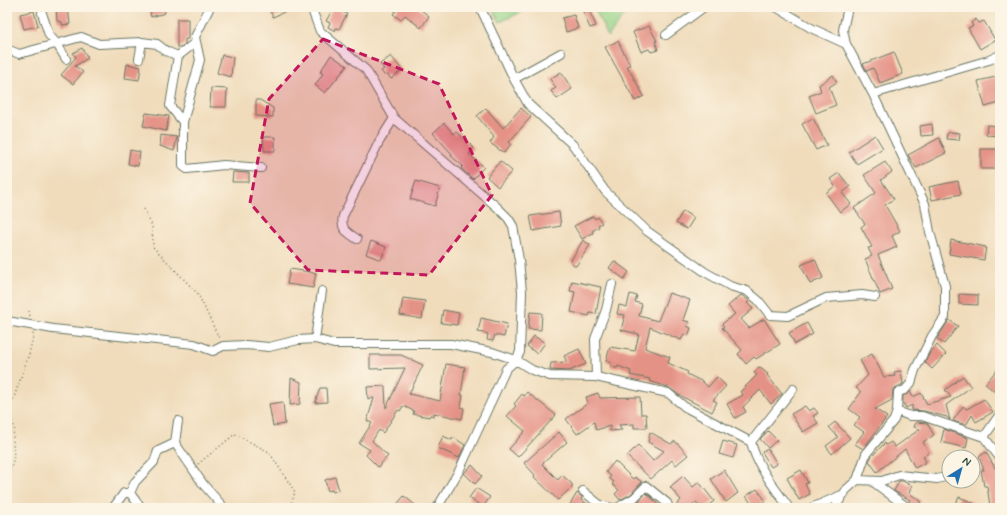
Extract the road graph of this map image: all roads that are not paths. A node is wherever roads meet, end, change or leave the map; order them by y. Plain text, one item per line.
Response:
1 (210, 7) edge
2 (311, 7) edge
3 (480, 7) edge
4 (704, 7) edge
5 (776, 7) edge
6 (848, 7) edge
7 (42, 13) dead end
8 (666, 35) dead end
9 (142, 42) junction
10 (196, 42) junction
11 (57, 44) junction
12 (846, 44) junction
13 (7, 49) edge
14 (560, 53) dead end
15 (1000, 55) edge
16 (178, 56) junction
17 (66, 59) dead end
18 (139, 59) dead end
19 (514, 79) junction
20 (873, 94) junction
21 (394, 118) junction
22 (183, 122) junction
23 (261, 168) dead end
24 (357, 239) dead end
25 (612, 284) dead end
26 (322, 291) dead end
27 (875, 297) dead end
28 (7, 321) edge
29 (315, 339) junction
30 (516, 360) junction
31 (596, 376) junction
32 (793, 389) dead end
33 (897, 411) junction
34 (1000, 414) edge
35 (178, 421) dead end
36 (984, 437) junction
37 (751, 442) junction
38 (174, 443) junction
39 (1000, 458) edge
40 (941, 478) edge
41 (857, 480) junction
42 (872, 481) junction
43 (583, 491) dead end
44 (130, 493) junction
45 (844, 494) junction
46 (113, 508) edge
47 (141, 508) edge
48 (224, 508) edge
49 (437, 508) edge
50 (613, 508) edge
51 (617, 508) edge
52 (669, 508) edge
53 (789, 508) edge
54 (811, 508) edge
55 (835, 508) edge
56 (908, 508) edge

1 - 10 street
2 - 21 street
3 - 19 street
4 - 8 street
5 - 12 street
6 - 12 street
7 - 11 street
9 - 11 street
9 - 16 street
9 - 18 street
10 - 16 street
10 - 22 street
11 - 13 street
11 - 17 street
12 - 20 street
14 - 19 street
15 - 20 street
16 - 22 street
19 - 27 street
20 - 33 street
21 - 24 street
21 - 30 street
22 - 23 street
25 - 31 street
26 - 29 street
28 - 29 street
29 - 30 street
30 - 31 street
30 - 49 street
31 - 37 street
32 - 37 street
33 - 36 street
33 - 41 street
34 - 36 street
35 - 38 street
36 - 39 street
37 - 53 street
38 - 44 street
38 - 48 street
40 - 42 street
41 - 42 street
41 - 45 street
42 - 56 street
43 - 50 street
44 - 46 street
44 - 47 street
45 - 54 street
45 - 55 street
51 - 52 street

